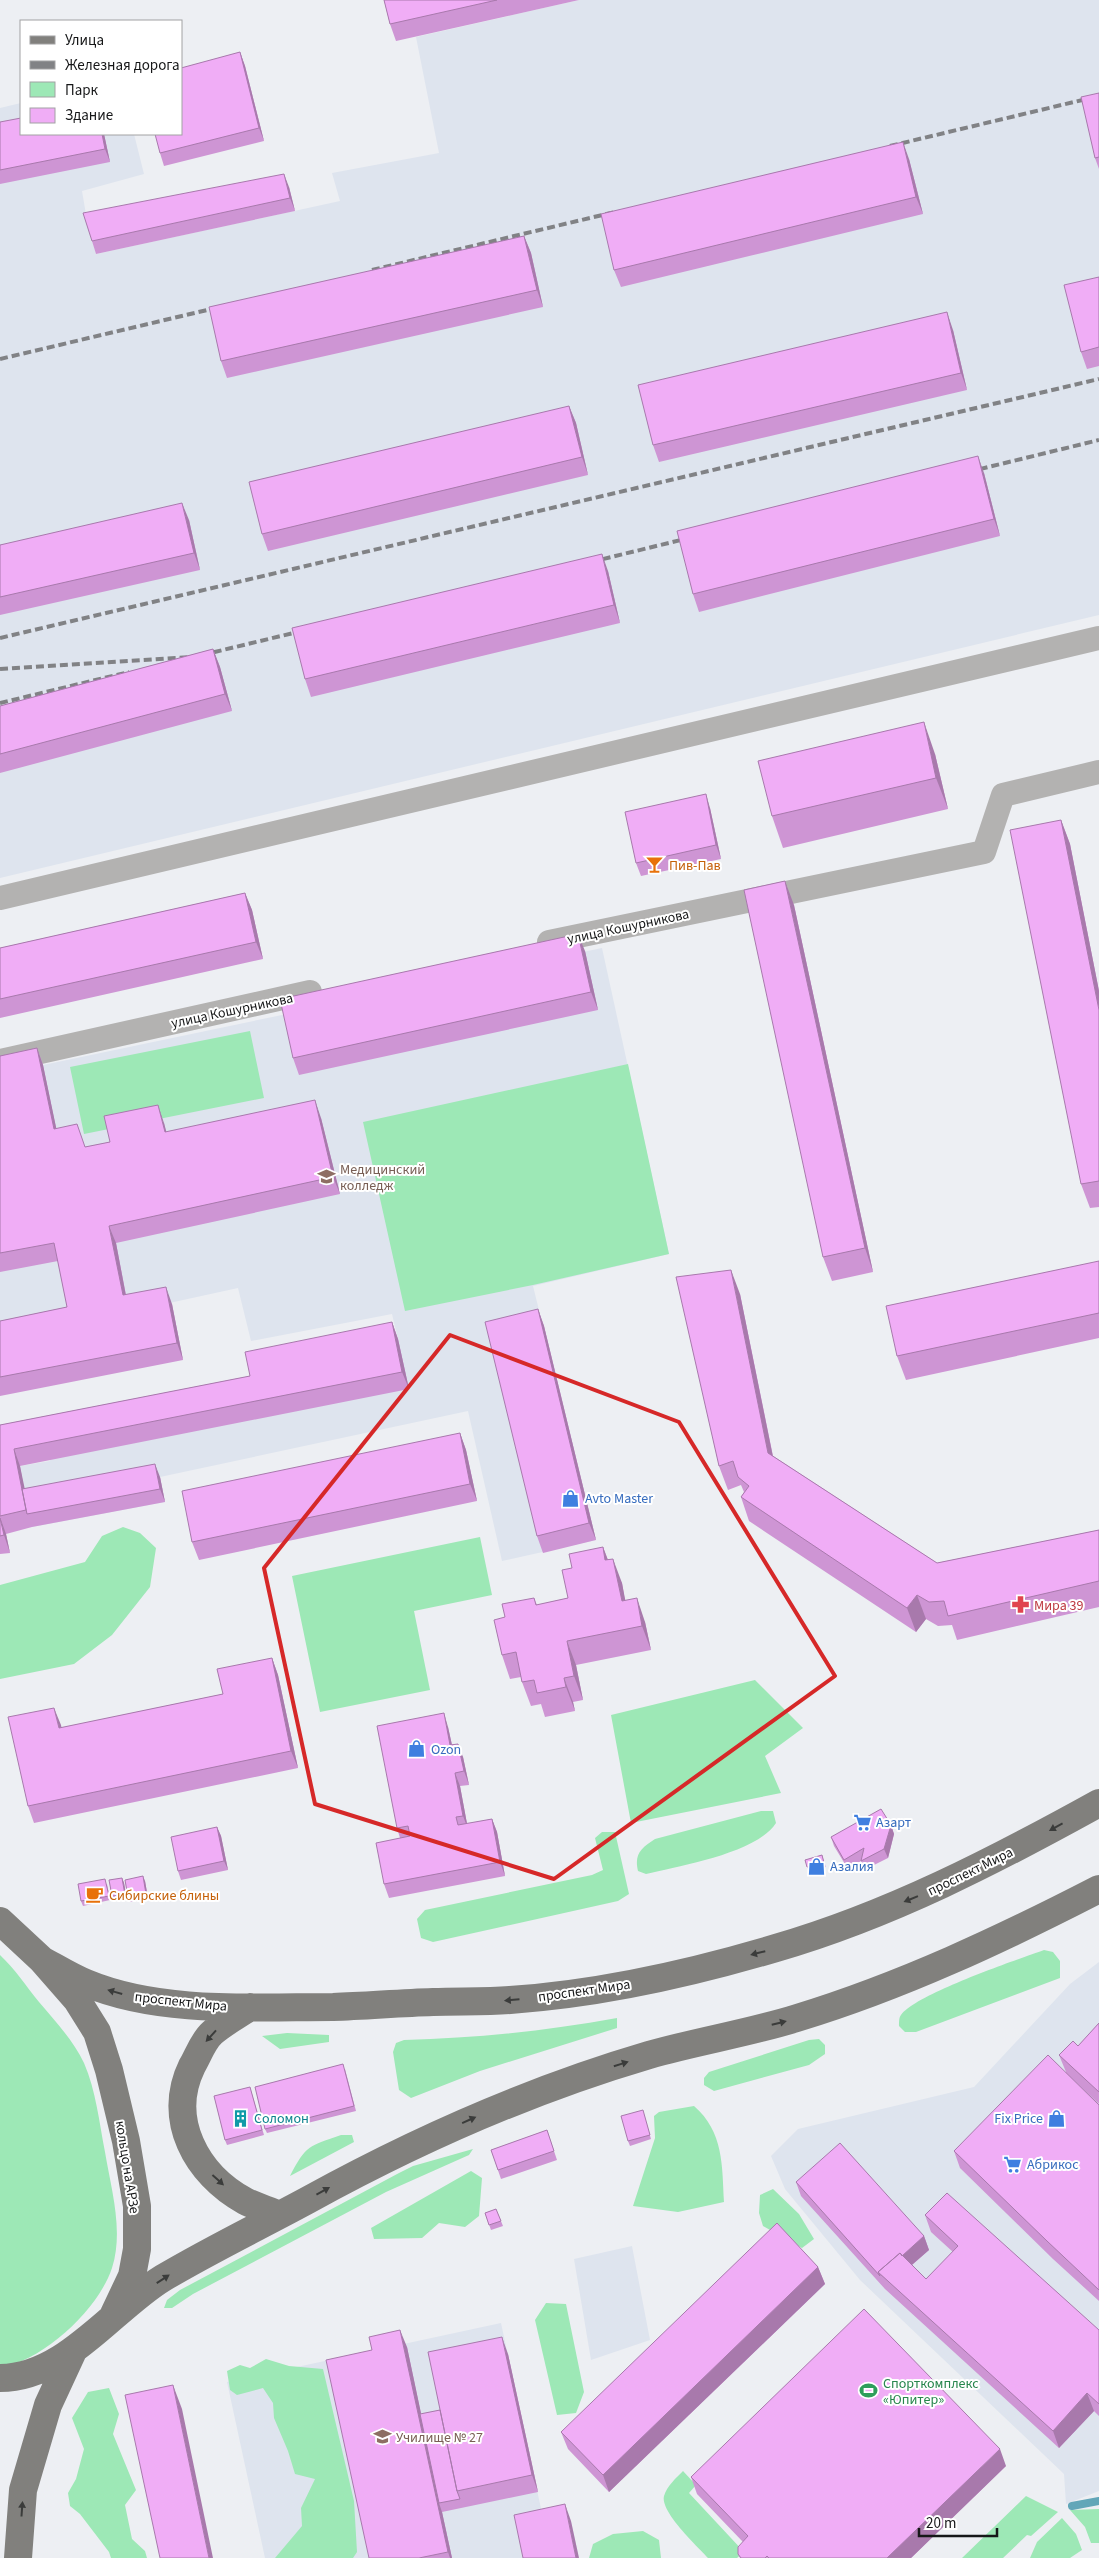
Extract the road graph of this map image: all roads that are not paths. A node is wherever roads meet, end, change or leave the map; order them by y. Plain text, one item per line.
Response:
1 (1099, 638) edge
2 (1099, 772) edge
3 (0, 898) edge
4 (525, 948) edge
5 (330, 988) edge
6 (0, 1061) edge
7 (1099, 1803) edge
8 (1099, 1888) edge
9 (0, 1922) edge
10 (42, 1960) junction
11 (250, 2008) junction
12 (280, 2215) junction
13 (111, 2320) junction
14 (72, 2351) junction
15 (0, 2378) edge
16 (0, 2546) edge
17 (6, 2558) edge
18 (18, 2558) edge

1 - 3 street
2 - 4 street, улица Кошурникова
5 - 6 street, улица Кошурникова
7 -> 11 main road, проспект Мира
12 -> 8 main road
9 - 10 main road, кольцо на АРЗе
11 -> 10 main road, проспект Мира
10 - 13 main road, кольцо на АРЗе
11 -> 12 main road
13 -> 12 main road
13 - 14 main road, кольцо на АРЗе
14 - 15 main road, кольцо на АРЗе
18 -> 14 main road
16 - 17 main road

